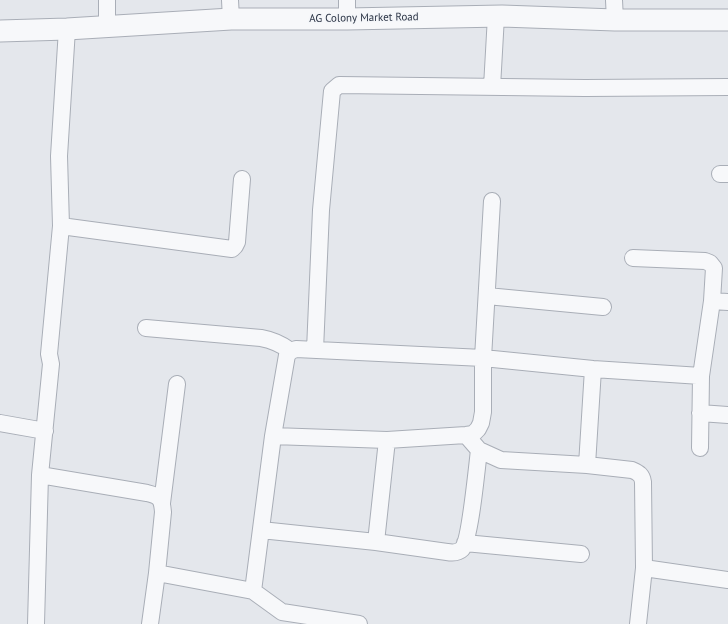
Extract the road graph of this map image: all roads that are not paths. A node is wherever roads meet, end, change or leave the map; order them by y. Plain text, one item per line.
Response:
1 (107, 0) edge
2 (230, 9) edge
3 (347, 9) edge
4 (614, 10) edge
5 (496, 16) junction
6 (728, 20) edge
7 (107, 26) junction
8 (68, 29) junction
9 (0, 32) edge
10 (492, 87) junction
11 (728, 87) edge
12 (242, 179) dead end
13 (492, 201) dead end
14 (61, 226) junction
15 (633, 258) dead end
16 (487, 296) junction
17 (712, 300) junction
18 (728, 302) edge
19 (603, 307) dead end
20 (146, 328) dead end
21 (316, 350) junction
22 (291, 351) junction
23 (483, 358) junction
24 (593, 369) junction
25 (701, 376) junction
26 (176, 384) dead end
27 (700, 413) junction
28 (728, 415) edge
29 (0, 423) edge
30 (45, 431) junction
31 (466, 435) junction
32 (273, 436) junction
33 (387, 440) junction
34 (700, 448) dead end
35 (479, 450) junction
36 (587, 465) junction
37 (40, 475) junction
38 (162, 503) junction
39 (261, 530) junction
40 (376, 542) junction
41 (465, 543) junction
42 (581, 554) dead end
43 (644, 568) junction
44 (157, 573) junction
45 (728, 580) edge
46 (253, 591) junction
47 (36, 624) edge
48 (150, 624) edge
49 (359, 624) edge
50 (638, 624) edge

1 - 7 street
2 - 3 street, AG Colony Market Road
2 - 7 street, AG Colony Market Road
3 - 5 street, AG Colony Market Road
4 - 5 street, AG Colony Market Road
4 - 6 street, AG Colony Market Road
5 - 10 street
7 - 8 street, AG Colony Market Road
8 - 9 street, AG Colony Market Road
8 - 14 street
10 - 11 street
10 - 21 street
12 - 14 street
13 - 16 street
14 - 30 street
15 - 17 street
16 - 19 street
16 - 23 street
17 - 18 street
17 - 25 street
20 - 22 street
21 - 22 street
21 - 23 street
22 - 32 street
23 - 24 street
23 - 31 street
24 - 25 street
24 - 36 street
25 - 27 street
26 - 38 street
27 - 28 street
27 - 34 street
29 - 30 street
30 - 37 street
31 - 33 street
31 - 35 street
32 - 33 street
32 - 39 street
33 - 40 street
35 - 36 street
35 - 41 street
36 - 43 street
37 - 38 street
37 - 47 street
38 - 44 street
39 - 40 street
39 - 46 street
40 - 41 street
41 - 42 street
43 - 45 street
43 - 50 street
44 - 46 street
44 - 48 street
46 - 49 street

